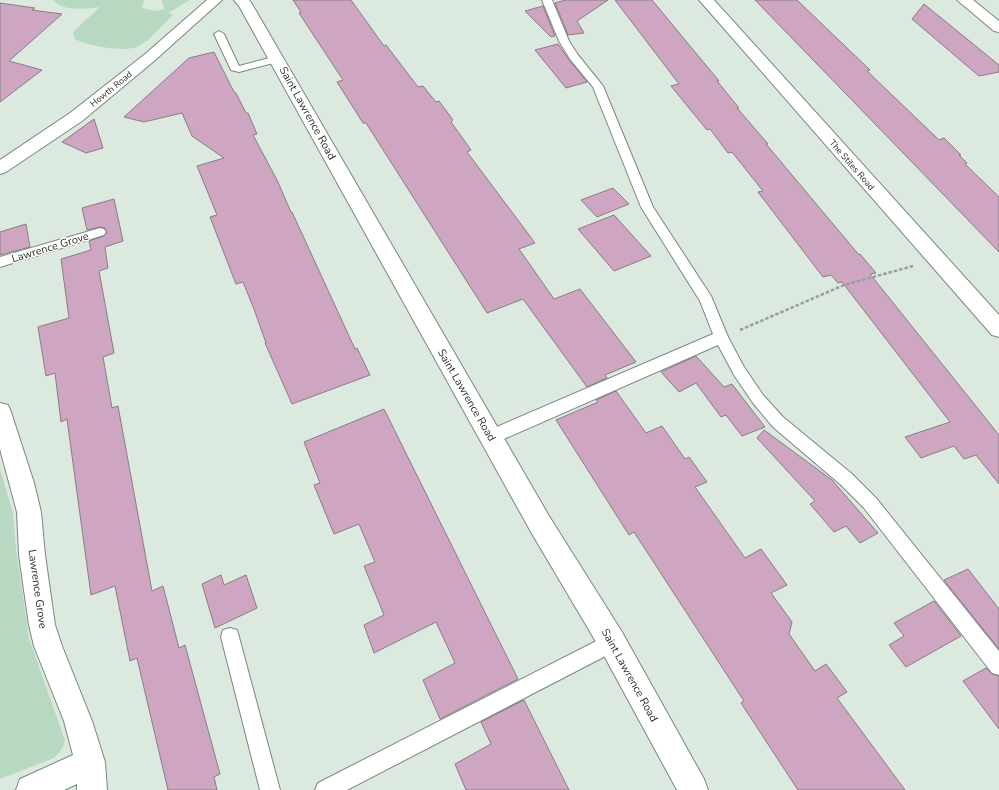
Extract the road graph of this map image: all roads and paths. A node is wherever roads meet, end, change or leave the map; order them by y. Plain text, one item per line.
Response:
1 (215, 0) edge
2 (241, 0) edge
3 (547, 0) edge
4 (706, 0) edge
5 (964, 0) edge
6 (999, 28) edge
7 (219, 34) dead end
8 (277, 59) junction
9 (0, 168) edge
10 (100, 232) dead end
11 (936, 260) junction
12 (0, 262) edge
13 (999, 329) edge
14 (720, 337) junction
15 (0, 412) edge
16 (491, 437) junction
17 (230, 637) dead end
18 (612, 642) junction
19 (999, 666) edge
20 (91, 776) edge
21 (31, 790) edge
22 (270, 790) edge
23 (325, 790) edge
24 (693, 790) edge

1 - 9 street, Howth Road
2 - 8 street, Saint Lawrence Road
3 - 14 lane
4 - 11 street, The Stiles Road
5 - 6 street
7 - 8 lane
8 - 16 street, Saint Lawrence Road
10 - 12 lane, Lawrence Grove
11 - 13 street, The Stiles Road
11 - 14 path
14 - 16 lane
14 - 19 lane
15 - 20 street, Lawrence Grove
16 - 18 street, Saint Lawrence Road
17 - 22 lane
18 - 23 lane
18 - 24 street, Saint Lawrence Road
20 - 21 street, Lawrence Grove

